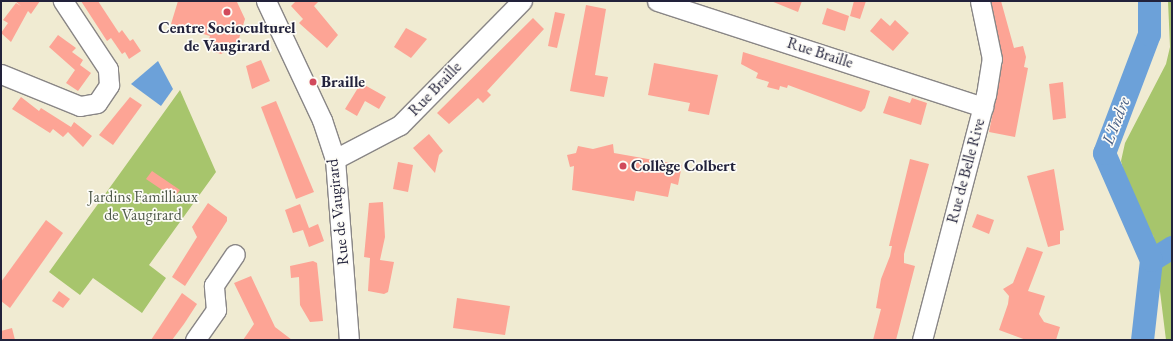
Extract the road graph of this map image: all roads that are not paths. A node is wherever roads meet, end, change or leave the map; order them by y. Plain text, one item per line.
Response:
1 (64, 1) edge
2 (266, 1) edge
3 (522, 1) edge
4 (657, 1) edge
5 (980, 1) edge
6 (1, 74) edge
7 (983, 107) junction
8 (335, 159) junction
9 (235, 254) dead end
10 (195, 340) edge
11 (349, 340) edge
12 (922, 340) edge

1 - 6 street
2 - 8 street, Rue de Vaugirard
3 - 8 street, Rue Braille
4 - 7 street, Rue Braille
5 - 7 street, Rue de Belle Rive
7 - 12 street, Rue de Belle Rive
8 - 11 street, Rue de Vaugirard
9 - 10 street

